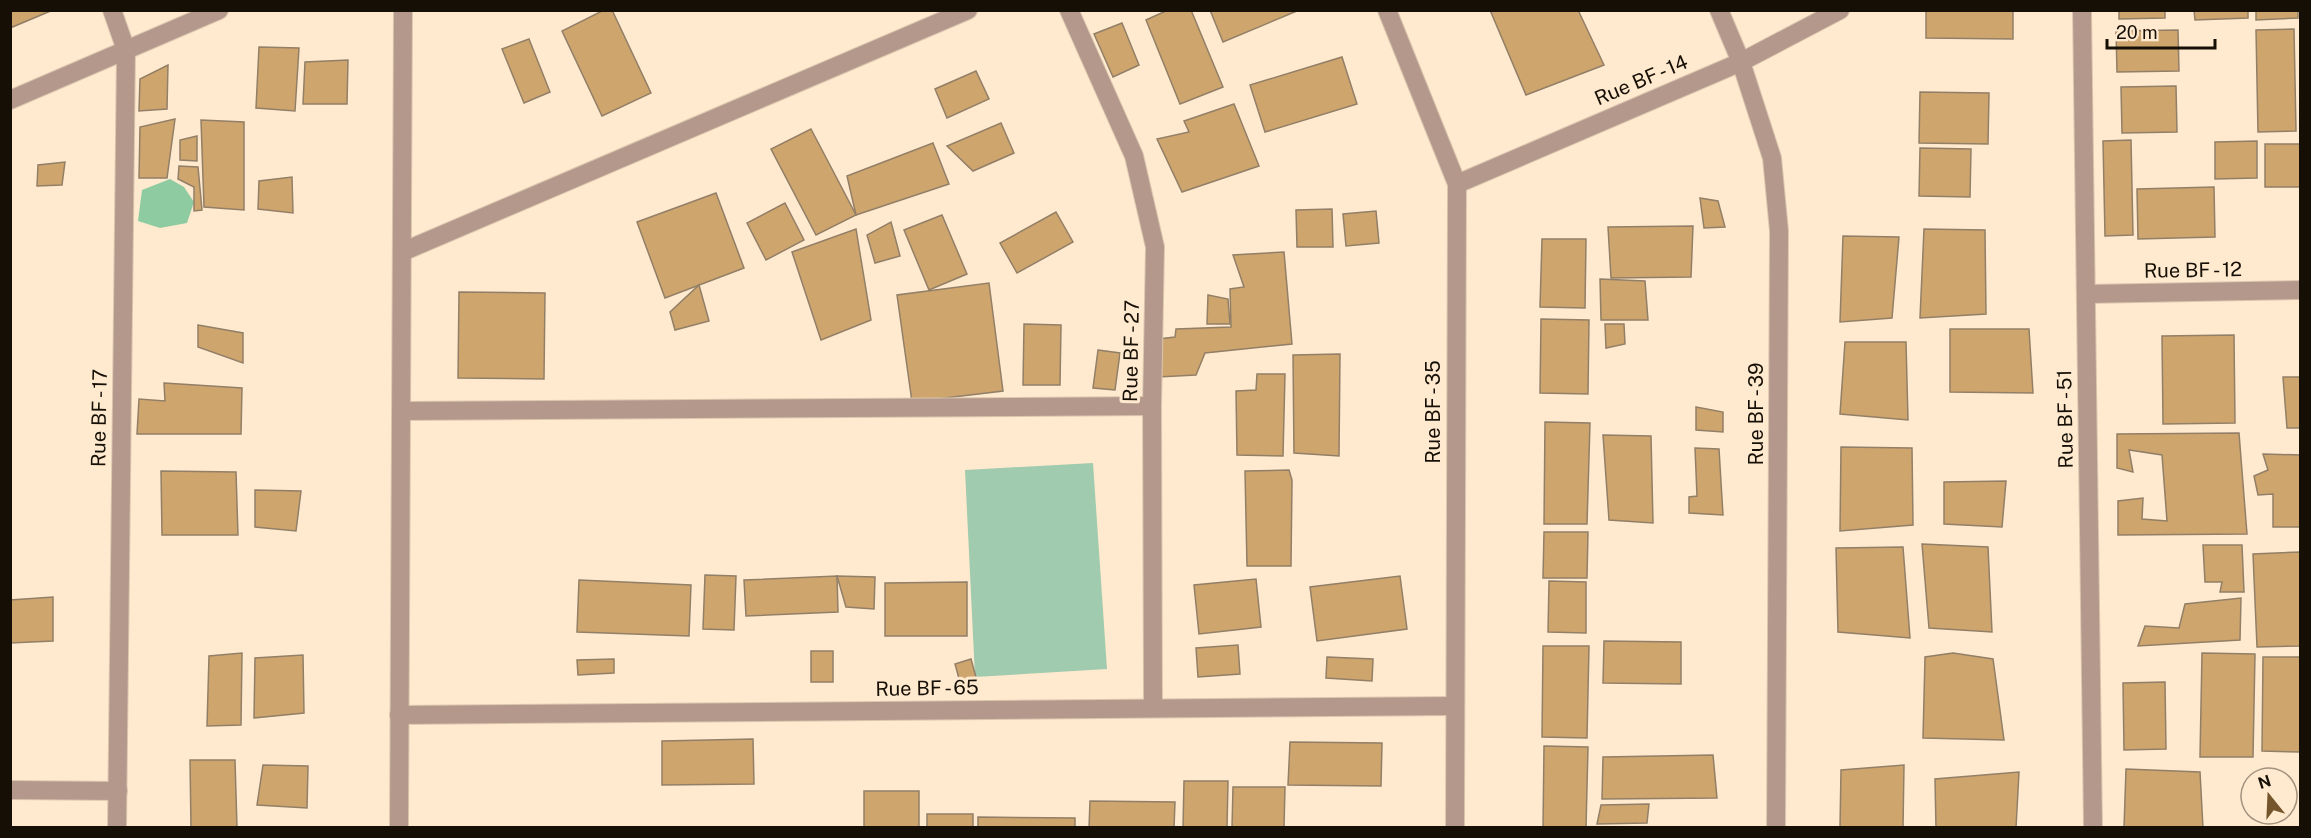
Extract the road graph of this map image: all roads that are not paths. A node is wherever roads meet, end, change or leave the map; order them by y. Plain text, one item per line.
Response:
1 (112, 10) edge
2 (219, 10) edge
3 (403, 10) edge
4 (968, 10) edge
5 (1069, 10) edge
6 (1387, 10) edge
7 (1719, 10) edge
8 (1840, 10) edge
9 (2082, 10) edge
10 (126, 50) junction
11 (1741, 62) junction
12 (10, 100) edge
13 (1457, 184) junction
14 (402, 252) junction
15 (2301, 290) edge
16 (2086, 294) junction
17 (1152, 406) junction
18 (401, 411) junction
19 (1455, 706) junction
20 (1153, 708) junction
21 (399, 715) junction
22 (10, 790) edge
23 (118, 791) junction
24 (117, 828) edge
25 (399, 828) edge
26 (1455, 828) edge
27 (1776, 828) edge
28 (2093, 828) edge

1 - 10 street, Rue BF - 17
2 - 10 street
3 - 14 street
4 - 14 street
5 - 17 street, Rue BF - 27
6 - 13 street, Rue BF - 35
7 - 11 street, Rue BF - 39
8 - 11 street, Rue BF - 14
9 - 16 street, Rue BF - 51
10 - 12 street
10 - 23 street, Rue BF - 17
11 - 13 street, Rue BF - 14
11 - 27 street, Rue BF - 39
13 - 19 street, Rue BF - 35
14 - 18 street
15 - 16 street, Rue BF - 12
16 - 28 street, Rue BF - 51
17 - 18 street
17 - 20 street, Rue BF - 27
18 - 21 street
19 - 20 street, Rue BF - 65
19 - 26 street, Rue BF - 35
20 - 21 street, Rue BF - 65
21 - 25 street
22 - 23 street
23 - 24 street, Rue BF - 17

